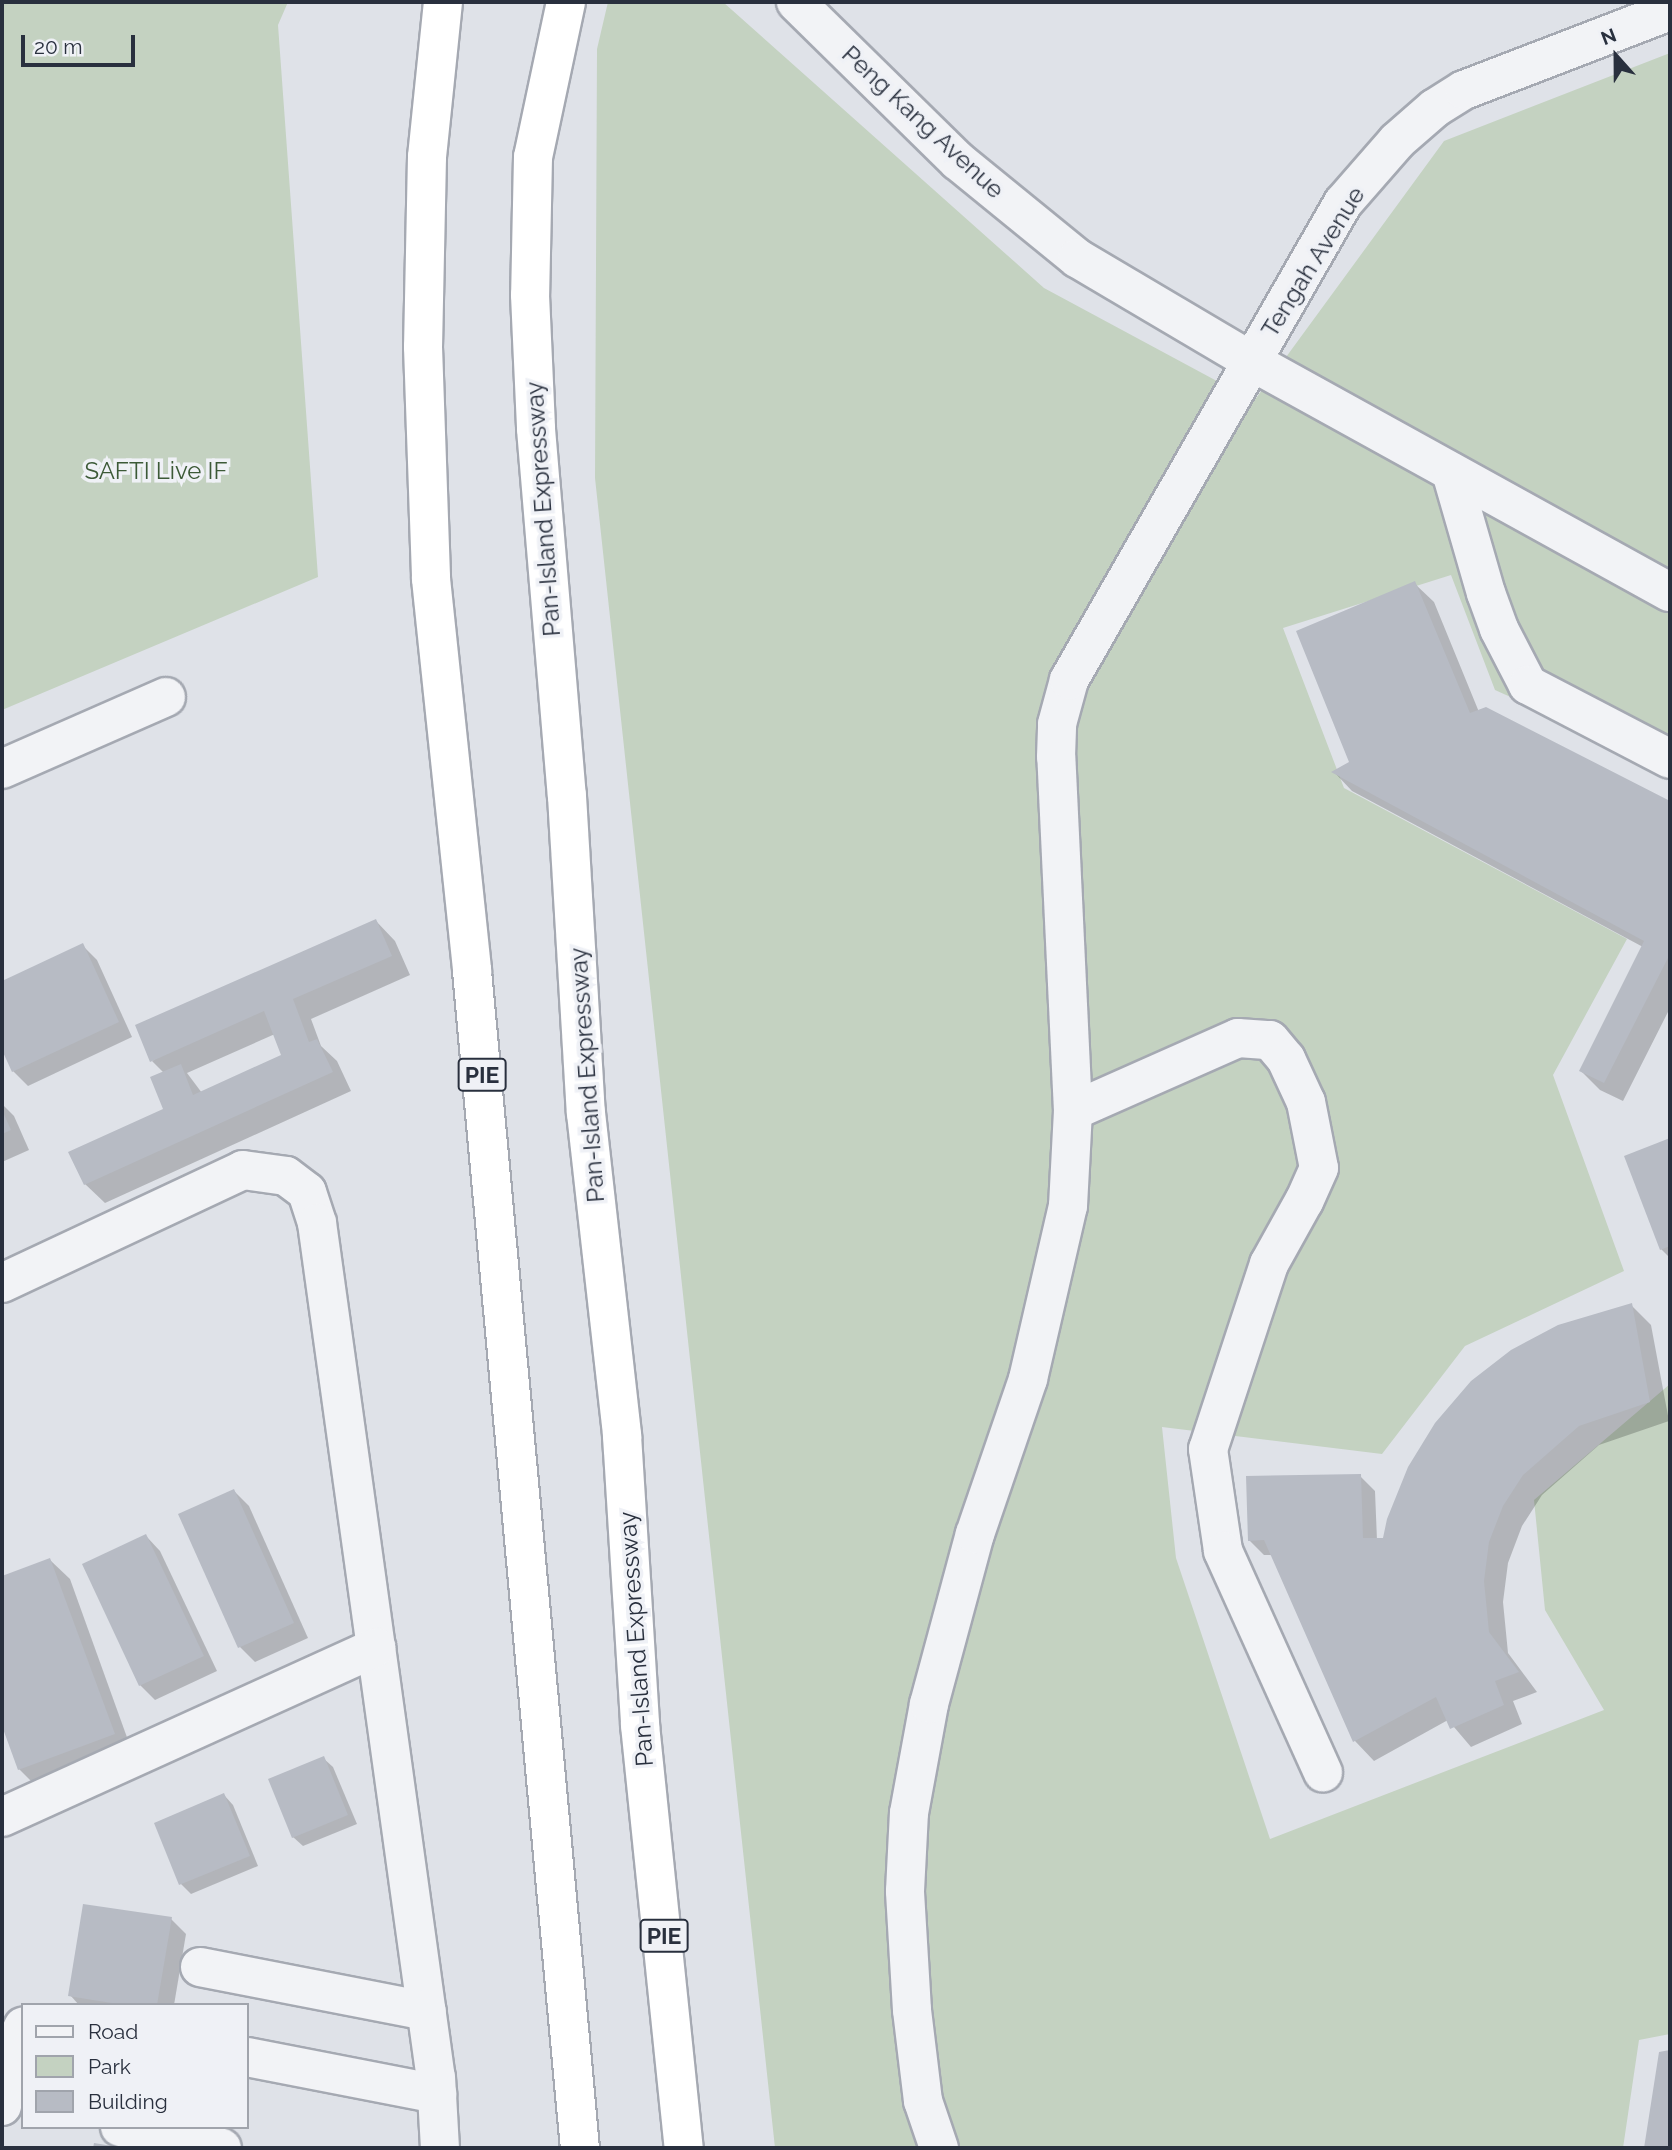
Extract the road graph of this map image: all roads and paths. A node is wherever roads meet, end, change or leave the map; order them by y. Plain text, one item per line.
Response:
1 (443, 2) edge
2 (566, 2) edge
3 (804, 8) edge
4 (1670, 12) edge
5 (1251, 361) junction
6 (1451, 472) junction
7 (1670, 592) edge
8 (166, 697) dead end
9 (1670, 759) edge
10 (2, 769) edge
11 (1073, 1111) junction
12 (2, 1283) edge
13 (376, 1647) junction
14 (1323, 1772) dead end
15 (2, 1816) edge
16 (200, 1968) dead end
17 (427, 2011) junction
18 (21, 2031) edge
19 (248, 2057) edge
20 (437, 2094) junction
21 (2, 2106) edge
22 (130, 2129) edge
23 (222, 2148) edge
24 (440, 2148) edge
25 (580, 2148) edge
26 (684, 2148) edge
27 (939, 2148) edge

1 - 25 highway, PIE
2 - 26 highway, Pan-Island Expressway / PIE
3 - 5 lane, Peng Kang Avenue
4 - 5 lane, Tengah Avenue
5 - 6 lane, Peng Kang Avenue
5 - 11 lane, Tengah Avenue
6 - 7 lane, Peng Kang Avenue
6 - 9 lane
8 - 10 lane
11 - 14 lane
11 - 27 lane, Tengah Avenue
12 - 13 lane
13 - 15 lane
13 - 17 lane
16 - 17 lane
17 - 20 lane
18 - 21 lane
19 - 20 lane
20 - 24 lane
22 - 23 lane

